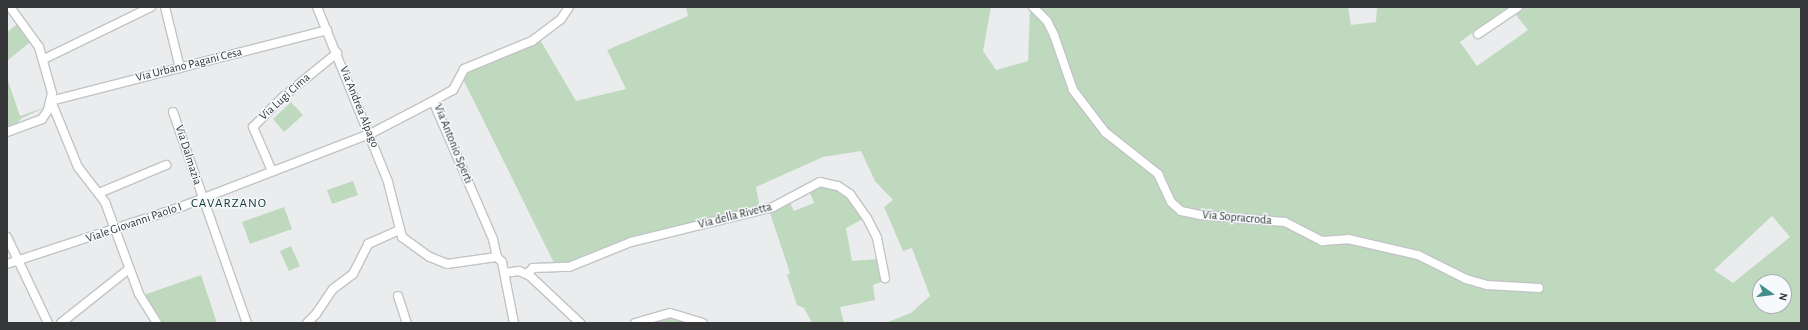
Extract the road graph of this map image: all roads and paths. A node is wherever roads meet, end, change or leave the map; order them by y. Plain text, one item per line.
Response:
1 (10, 7) edge
2 (151, 7) edge
3 (165, 7) edge
4 (317, 7) edge
5 (569, 7) edge
6 (1033, 7) edge
7 (1518, 7) edge
8 (327, 30) junction
9 (1478, 34) dead end
10 (337, 53) junction
11 (44, 59) junction
12 (180, 68) junction
13 (51, 101) junction
14 (433, 102) junction
15 (173, 112) dead end
16 (7, 132) edge
17 (370, 134) junction
18 (166, 165) dead end
19 (272, 171) junction
20 (99, 193) junction
21 (202, 198) junction
22 (117, 230) junction
23 (399, 230) junction
24 (7, 237) edge
25 (497, 257) junction
26 (19, 261) junction
27 (7, 264) edge
28 (128, 265) junction
29 (505, 273) junction
30 (527, 274) junction
31 (118, 278) junction
32 (885, 278) dead end
33 (136, 285) junction
34 (1539, 288) dead end
35 (398, 296) dead end
36 (311, 322) edge
37 (48, 323) edge
38 (61, 323) edge
39 (156, 323) edge
40 (247, 323) edge
41 (407, 323) edge
42 (514, 323) edge
43 (580, 323) edge
44 (635, 323) edge
45 (703, 323) edge

1 - 11 street
2 - 11 street
3 - 12 street
4 - 8 street, Via Andrea Alpago
5 - 14 street, Via Antonio Sperti
6 - 34 street, Via Sopracroda
7 - 9 street
8 - 10 street, Via Andrea Alpago
8 - 12 street, Via Urbano Pagani Cesa
10 - 17 street, Via Andrea Alpago
10 - 19 street, Via Lugi Cima
11 - 13 street
12 - 13 street, Via Urbano Pagani Cesa
13 - 16 street
13 - 20 street
14 - 17 street, Viale Giovanni Paolo I
14 - 25 street, Via Antonio Sperti
15 - 21 street, Via Dalmazia
17 - 19 street, Viale Giovanni Paolo I
17 - 23 street, Via Andrea Alpago
18 - 20 street
19 - 21 street, Viale Giovanni Paolo I
20 - 22 street
21 - 22 street, Viale Giovanni Paolo I
21 - 40 street, Via Dalmazia
22 - 26 street, Viale Giovanni Paolo I
22 - 28 street
23 - 25 street
23 - 36 street
24 - 26 street
25 - 29 street, Via Antonio Sperti
26 - 27 street, Viale Giovanni Paolo I
26 - 37 street
28 - 31 street
28 - 33 street
29 - 30 street
29 - 42 street, Via Antonio Sperti
30 - 32 street, Via della Rivetta
30 - 43 street
31 - 33 street
31 - 38 street
33 - 39 street
35 - 41 street
44 - 45 street

